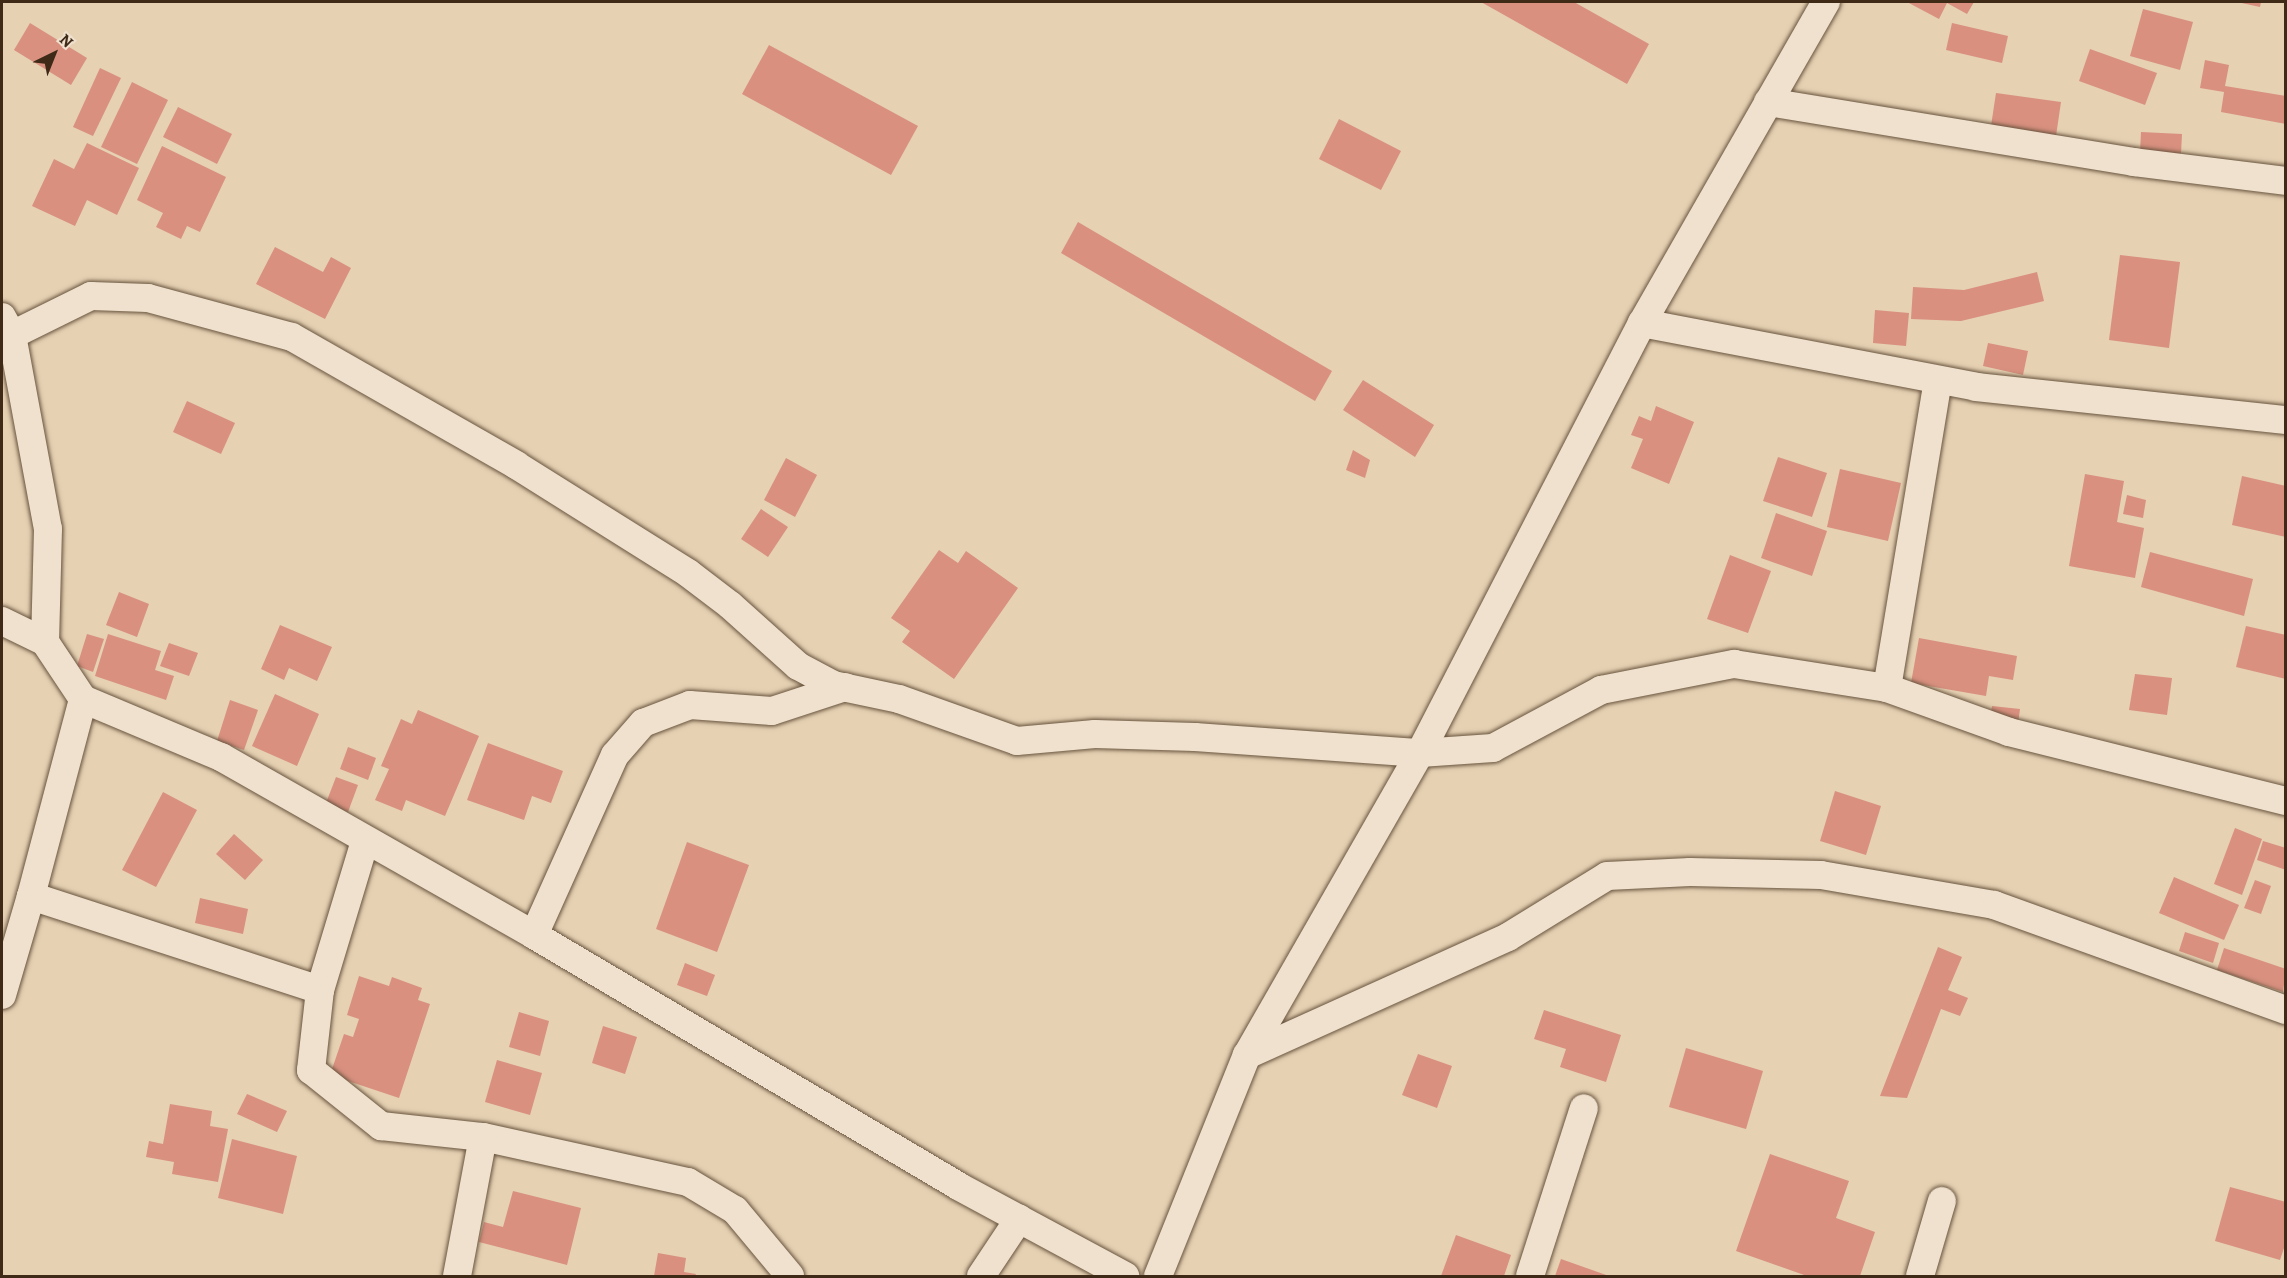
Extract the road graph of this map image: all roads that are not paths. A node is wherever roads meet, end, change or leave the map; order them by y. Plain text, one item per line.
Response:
1 (1826, 2) edge
2 (1768, 102) junction
3 (2286, 181) edge
4 (1642, 323) junction
5 (7, 326) edge
6 (1938, 380) junction
7 (2286, 420) edge
8 (2, 621) edge
9 (45, 642) junction
10 (845, 687) junction
11 (1887, 688) junction
12 (83, 699) junction
13 (1420, 753) junction
14 (2286, 801) edge
15 (364, 841) junction
16 (31, 896) junction
17 (534, 935) junction
18 (320, 990) junction
19 (2, 995) edge
20 (2286, 1010) edge
21 (1247, 1055) junction
22 (1584, 1108) dead end
23 (483, 1137) junction
24 (1942, 1201) dead end
25 (1019, 1219) junction
26 (457, 1276) edge
27 (790, 1276) edge
28 (981, 1276) edge
29 (1125, 1276) edge
30 (1158, 1276) edge
31 (1530, 1276) edge
32 (1920, 1276) edge

1 - 2 street
2 - 3 street
2 - 4 street
4 - 6 street
4 - 13 street
5 - 9 street
5 - 10 street
6 - 7 street
6 - 11 street
8 - 9 street
9 - 12 street
10 - 13 street
10 - 17 street
11 - 13 street
11 - 14 street
12 - 15 street
12 - 16 street
13 - 21 street
15 - 17 street
15 - 18 street
16 - 18 street
16 - 19 street
17 - 25 street
18 - 23 street
20 - 21 street
21 - 30 street
22 - 31 street
23 - 26 street
23 - 27 street
24 - 32 street
25 - 28 street
25 - 29 street

